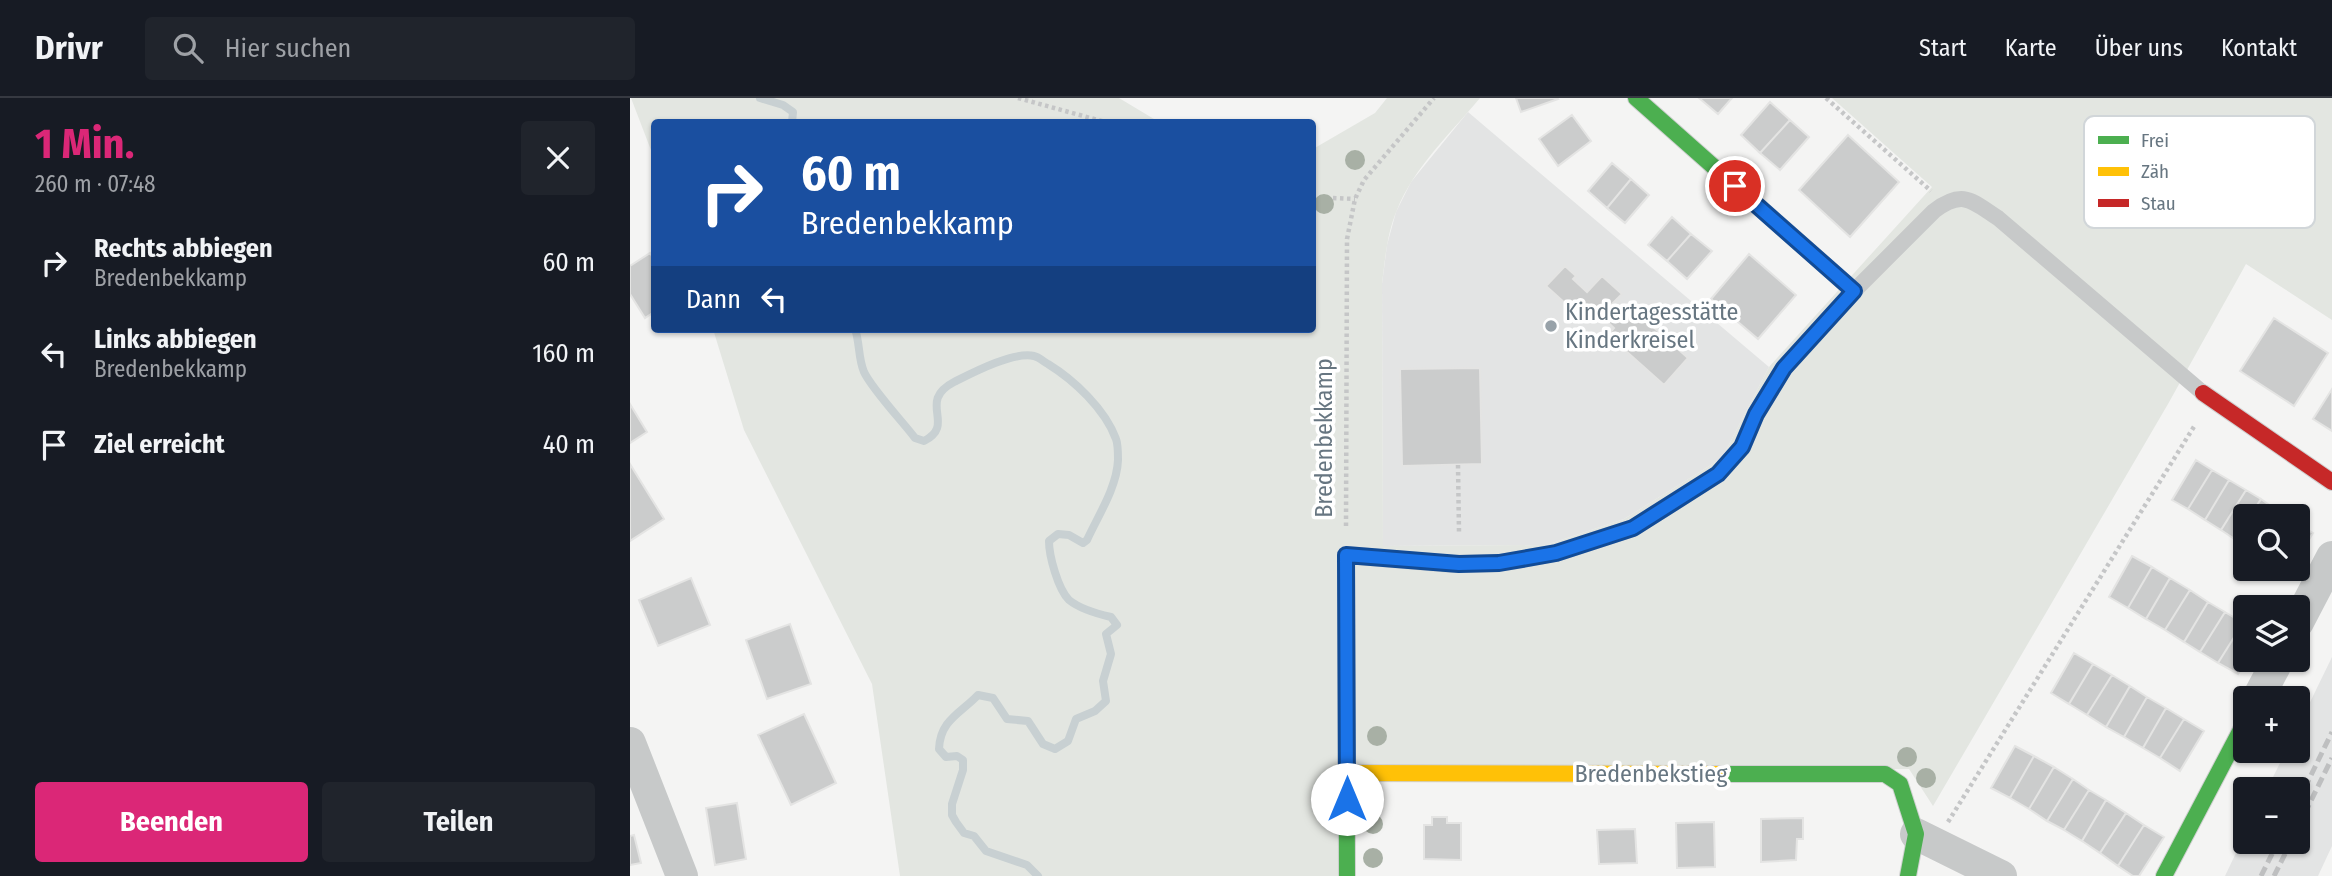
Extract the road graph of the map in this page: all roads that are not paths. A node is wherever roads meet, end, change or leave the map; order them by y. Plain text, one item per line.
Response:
1 (1636, 98) edge
2 (1854, 291) junction
3 (2207, 396) joint
4 (2332, 482) edge
5 (2332, 556) edge
6 (2310, 599) edge
7 (630, 743) edge
8 (2233, 745) edge
9 (1347, 773) junction
10 (1925, 839) junction
11 (682, 876) edge
12 (1347, 876) edge
13 (1908, 876) edge
14 (2001, 876) edge
15 (2164, 876) edge

1 - 2 street
2 - 3 lane
2 - 9 street
3 - 4 street
5 - 6 street
7 - 11 street
8 - 15 street
9 - 10 street, Bredenbekstieg
9 - 12 street
10 - 13 street, Bredenbekstieg
10 - 14 street

